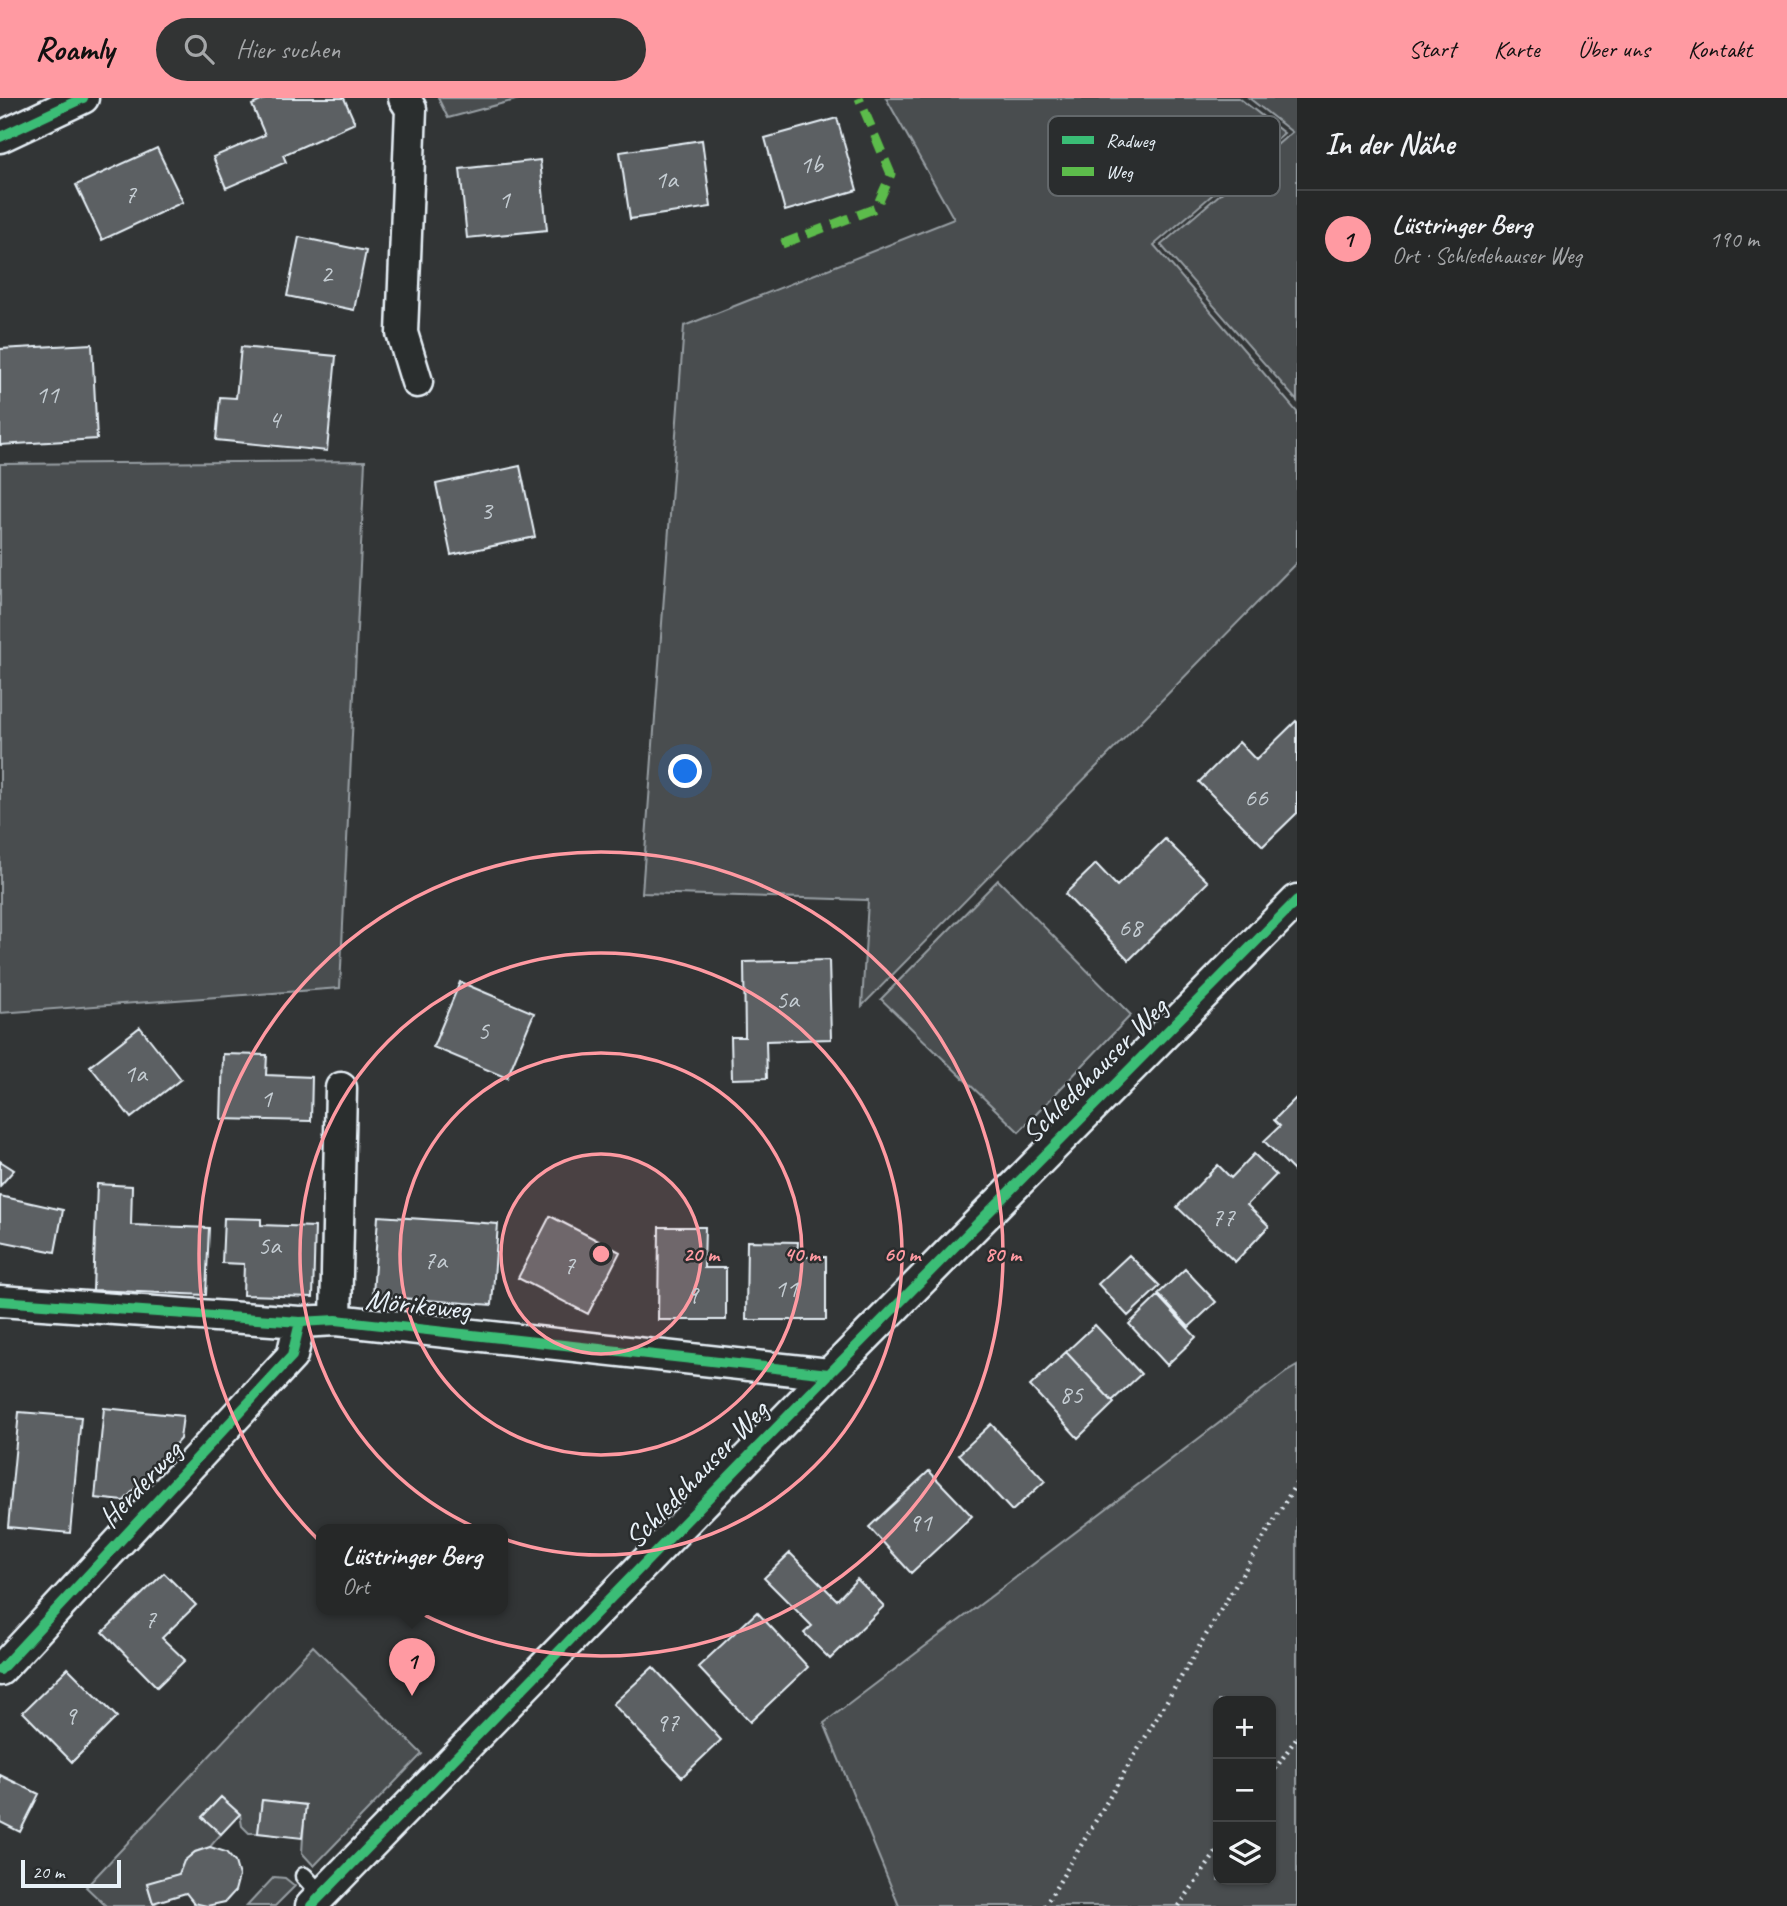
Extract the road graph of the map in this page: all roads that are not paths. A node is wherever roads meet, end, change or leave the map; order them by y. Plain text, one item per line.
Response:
1 (83, 98) edge
2 (404, 98) edge
3 (0, 137) edge
4 (417, 382) dead end
5 (1297, 900) edge
6 (341, 1088) dead end
7 (0, 1301) edge
8 (336, 1320) junction
9 (300, 1322) junction
10 (829, 1374) junction
11 (0, 1670) edge
12 (312, 1892) edge

1 - 3 street
2 - 4 street
5 - 10 street, Schledehauser Weg
6 - 8 street
7 - 9 street, Mörikeweg
8 - 9 street, Mörikeweg
8 - 10 street, Mörikeweg
9 - 11 street, Herderweg
10 - 12 street, Schledehauser Weg

